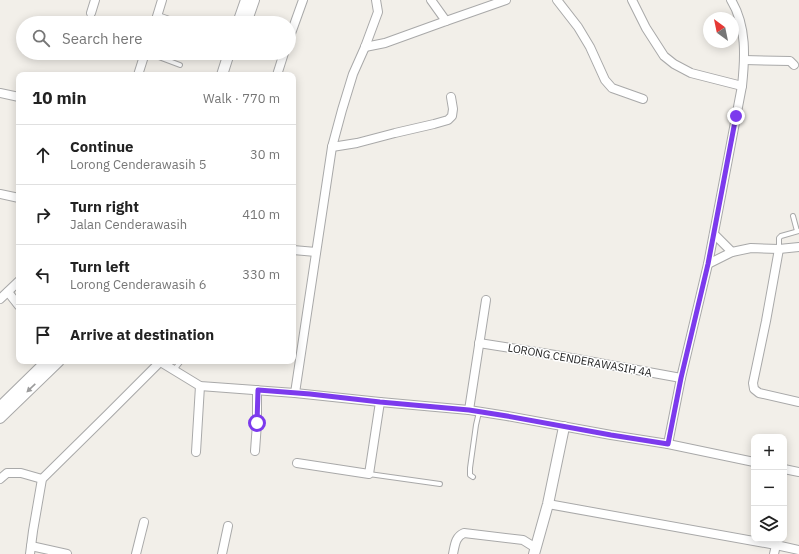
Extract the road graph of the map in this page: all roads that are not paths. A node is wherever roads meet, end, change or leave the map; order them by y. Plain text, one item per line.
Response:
1 (95, 0) edge
2 (162, 0) edge
3 (246, 0) edge
4 (254, 0) edge
5 (303, 0) edge
6 (376, 0) edge
7 (431, 0) edge
8 (506, 0) edge
9 (557, 0) edge
10 (632, 0) edge
11 (732, 0) edge
12 (91, 13) dead end
13 (157, 16) edge
14 (240, 16) edge
15 (248, 16) edge
16 (296, 20) edge
17 (446, 21) junction
18 (365, 47) junction
19 (144, 60) edge
20 (166, 60) edge
21 (227, 60) edge
22 (234, 60) edge
23 (282, 60) edge
24 (744, 60) junction
25 (180, 65) dead end
26 (794, 65) dead end
27 (139, 72) edge
28 (223, 72) edge
29 (230, 72) edge
30 (278, 72) edge
31 (742, 86) junction
32 (0, 93) edge
33 (16, 96) edge
34 (451, 97) dead end
35 (643, 99) dead end
36 (332, 147) junction
37 (0, 194) edge
38 (16, 197) edge
39 (793, 216) dead end
40 (798, 231) edge
41 (714, 234) junction
42 (799, 247) edge
43 (779, 249) junction
44 (296, 250) edge
45 (316, 252) junction
46 (732, 252) junction
47 (708, 264) junction
48 (16, 284) edge
49 (8, 292) junction
50 (0, 299) edge
51 (486, 300) dead end
52 (16, 302) edge
53 (479, 343) junction
54 (44, 364) edge
55 (56, 364) edge
56 (156, 364) edge
57 (164, 364) edge
58 (178, 364) edge
59 (173, 370) junction
60 (681, 378) junction
61 (200, 386) junction
62 (258, 390) junction
63 (295, 393) junction
64 (380, 402) junction
65 (799, 402) edge
66 (0, 407) edge
67 (469, 410) junction
68 (480, 412) junction
69 (0, 418) edge
70 (564, 427) junction
71 (668, 444) junction
72 (255, 451) dead end
73 (196, 452) dead end
74 (751, 461) edge
75 (297, 463) dead end
76 (787, 469) edge
77 (799, 472) edge
78 (369, 474) junction
79 (472, 477) dead end
80 (0, 479) edge
81 (42, 479) junction
82 (440, 484) dead end
83 (548, 504) junction
84 (144, 522) dead end
85 (228, 526) dead end
86 (776, 545) junction
87 (30, 550) edge
88 (799, 550) edge
89 (535, 551) edge
90 (67, 554) edge
91 (136, 554) edge
92 (222, 554) edge
93 (453, 554) edge
94 (774, 554) edge

1 - 12 street
2 - 13 street
3 - 14 street
4 - 15 street
5 - 16 street
6 - 18 street
7 - 17 street
8 - 17 street
9 - 35 street
10 - 31 street
11 - 24 street
17 - 18 street
18 - 36 street
19 - 27 street
20 - 25 lane
21 - 28 street
22 - 29 street
23 - 30 street
24 - 26 street
24 - 31 street
31 - 41 street
32 - 33 street
34 - 36 street
36 - 45 street
37 - 38 street
39 - 40 lane
40 - 43 lane
41 - 46 street
41 - 47 street
42 - 43 street
43 - 46 street
43 - 65 street
44 - 45 street
45 - 63 street
46 - 47 street
47 - 60 street
48 - 49 street
49 - 50 street
49 - 52 street
51 - 53 street
53 - 60 street, LORONG CENDERAWASIH 4A
53 - 67 street
54 - 66 street
55 -> 69 street
56 - 81 street
57 - 59 street
58 - 59 lane
59 - 61 street
60 - 71 street
61 - 62 street
61 - 73 street
62 - 63 street
62 - 72 street
63 - 64 street
64 - 67 street
64 - 78 street
67 - 68 street
68 - 70 street
68 - 79 lane
70 - 71 street
70 - 83 street
71 - 74 street
75 - 78 street
76 - 77 street
78 - 82 lane
80 - 81 street
81 - 87 street
83 - 86 street
83 - 89 street
84 - 91 street
85 - 92 street
86 - 88 street
86 - 94 street
87 - 90 street
89 - 93 street

